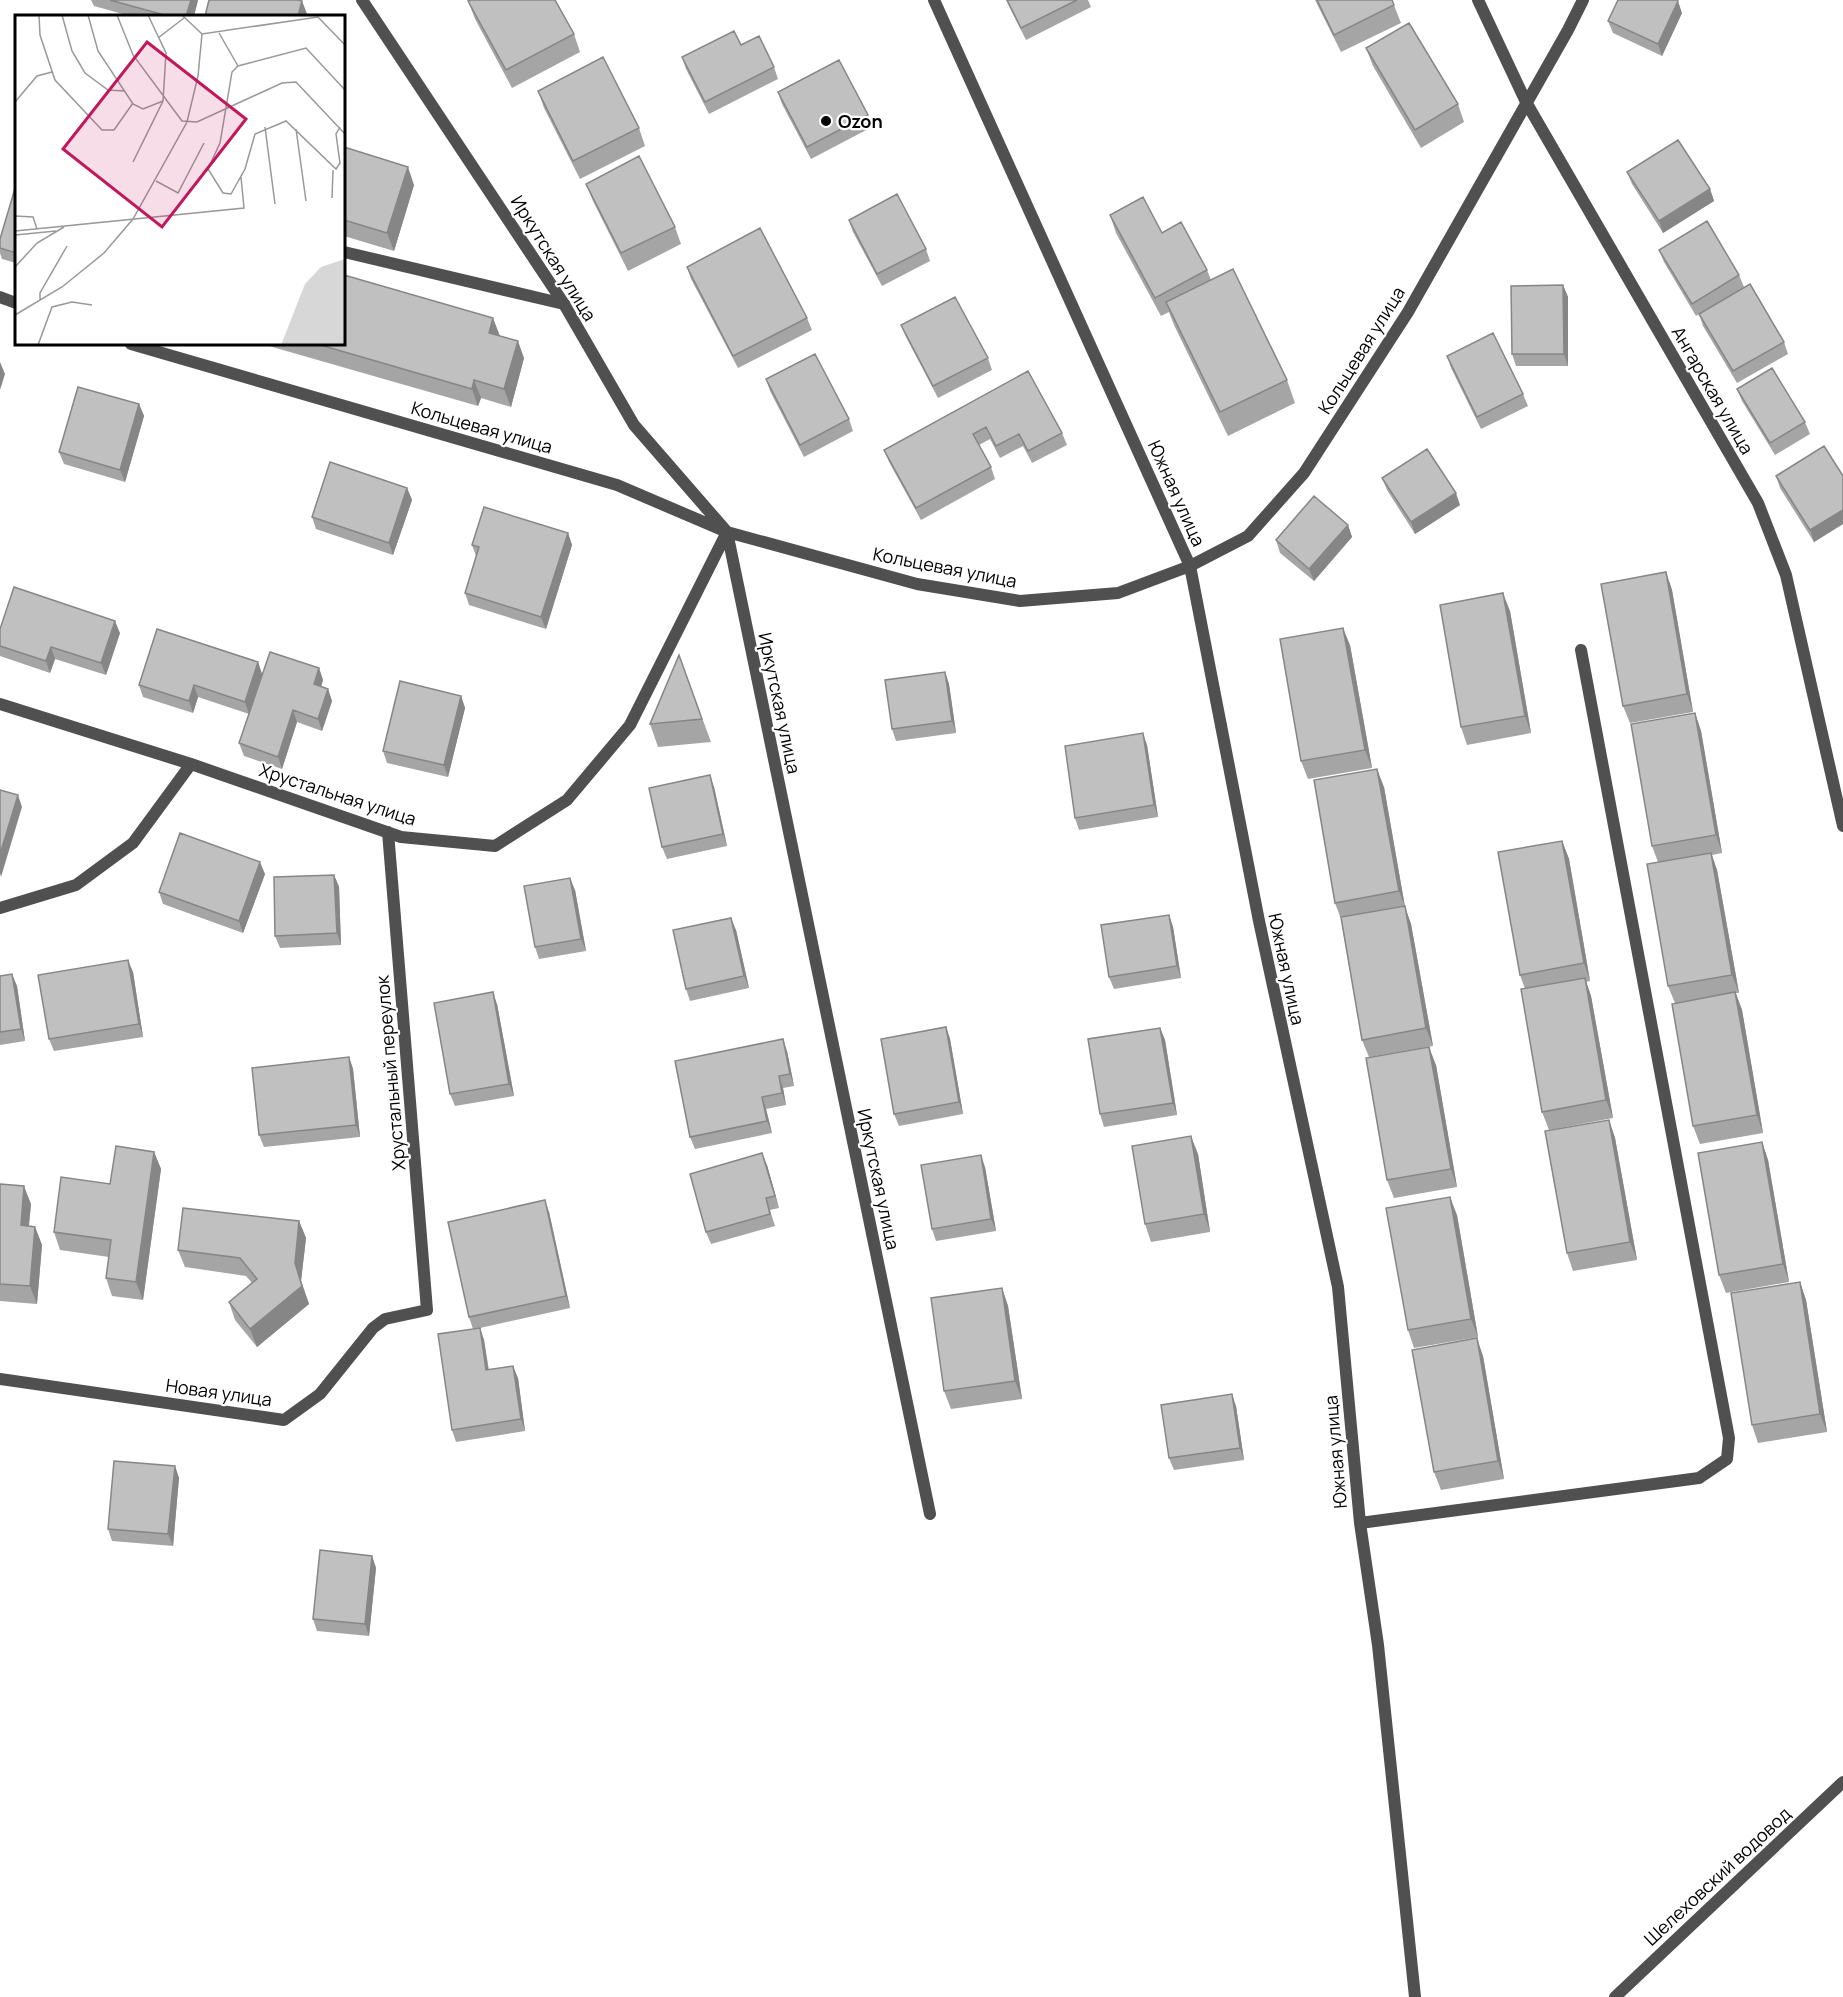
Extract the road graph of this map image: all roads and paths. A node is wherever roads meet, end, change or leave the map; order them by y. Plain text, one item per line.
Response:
1 (362, 0) edge
2 (934, 0) edge
3 (1478, 0) edge
4 (1583, 0) edge
5 (1526, 102) junction
6 (345, 252) edge
7 (0, 297) edge
8 (15, 303) edge
9 (564, 304) junction
10 (134, 345) edge
11 (727, 532) junction
12 (1190, 566) junction
13 (1581, 650) dead end
14 (0, 704) edge
15 (191, 764) junction
16 (1843, 826) edge
17 (388, 832) junction
18 (0, 908) edge
19 (427, 1310) joint
20 (0, 1379) edge
21 (930, 1514) dead end
22 (1360, 1523) junction
23 (1843, 1782) edge
24 (1415, 1997) edge
25 (1615, 1997) edge

1 - 9 street, Иркутская улица
2 - 12 street, Южная улица
3 - 5 street, Ангарская улица
4 - 5 street, Кольцевая улица
5 - 12 street, Кольцевая улица
5 - 16 street, Ангарская улица
6 - 9 street
7 - 8 street
9 - 11 street, Иркутская улица
10 - 11 street, Кольцевая улица
11 - 12 street, Кольцевая улица
11 - 17 street, Хрустальная улица
11 - 21 street, Иркутская улица
12 - 22 street, Южная улица
13 - 22 street
14 - 15 street, Хрустальная улица
15 - 17 street, Хрустальная улица
15 - 18 street
17 - 19 street, Хрустальный переулок
19 - 20 street, Новая улица
22 - 24 street, Южная улица
23 - 25 street, Шелеховский водовод

